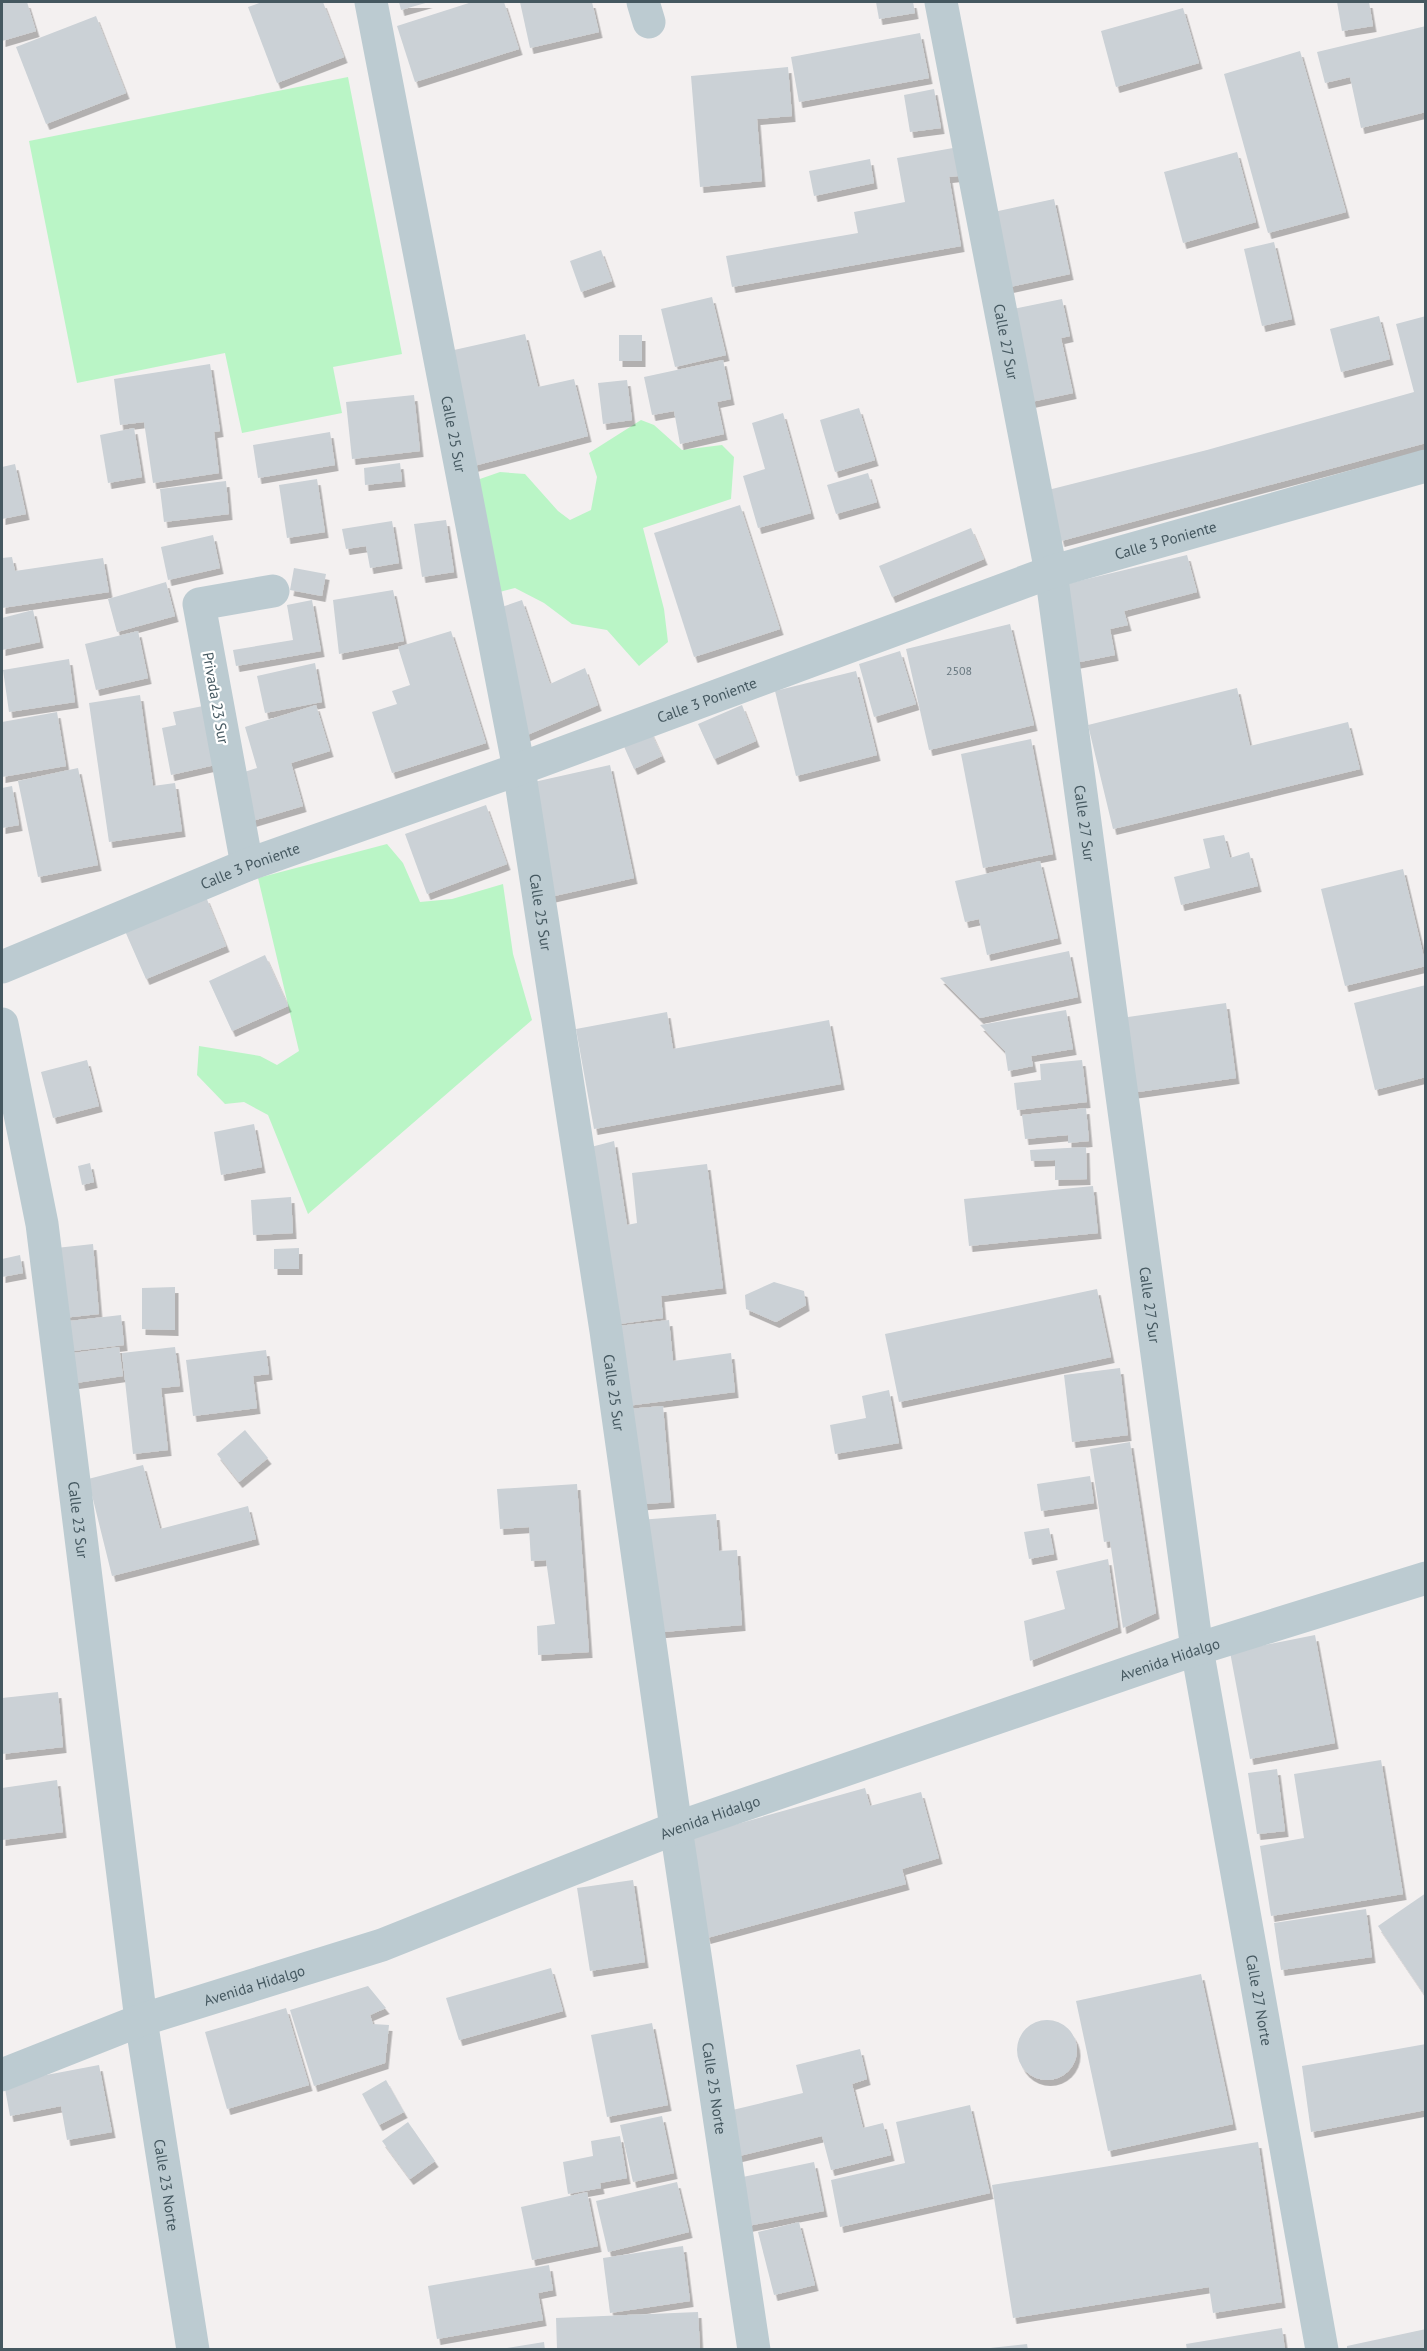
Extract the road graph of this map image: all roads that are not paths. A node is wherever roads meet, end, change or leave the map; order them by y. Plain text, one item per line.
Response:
1 (371, 2) edge
2 (941, 2) edge
3 (1425, 466) edge
4 (1051, 572) junction
5 (273, 591) dead end
6 (519, 769) junction
7 (247, 865) junction
8 (2, 967) edge
9 (2, 1024) edge
10 (1425, 1578) edge
11 (1197, 1648) junction
12 (676, 1828) junction
13 (141, 2020) junction
14 (2, 2075) edge
15 (193, 2349) edge
16 (754, 2349) edge
17 (1322, 2349) edge

1 - 6 street, Calle 25 Sur
2 - 4 street, Calle 27 Sur
3 - 4 street, Calle 3 Poniente
4 - 6 street, Calle 3 Poniente
4 - 11 street, Calle 27 Sur
5 - 7 street, Privada 23 Sur
6 - 7 street, Calle 3 Poniente
6 - 12 street, Calle 25 Sur
7 - 8 street, Calle 3 Poniente
9 - 13 street, Calle 23 Sur
10 - 11 street, Avenida Hidalgo
11 - 12 street, Avenida Hidalgo
11 - 17 street, Calle 27 Norte
12 - 13 street, Avenida Hidalgo
12 - 16 street, Calle 25 Norte
13 - 14 street, Avenida Hidalgo
13 - 15 street, Calle 23 Norte

